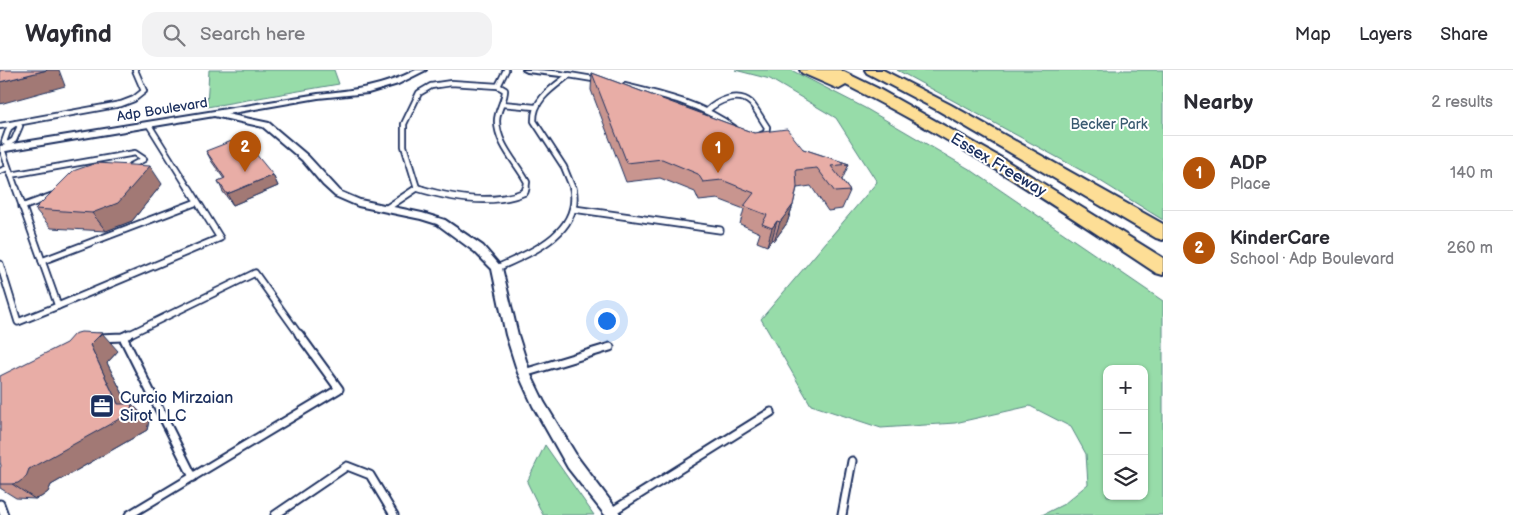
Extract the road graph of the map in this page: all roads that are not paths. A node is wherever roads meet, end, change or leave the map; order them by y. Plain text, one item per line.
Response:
1 (135, 70) edge
2 (423, 70) edge
3 (506, 70) edge
4 (527, 70) edge
5 (807, 70) edge
6 (828, 70) edge
7 (872, 70) edge
8 (886, 70) edge
9 (569, 75) junction
10 (602, 80) edge
11 (617, 84) edge
12 (498, 86) junction
13 (276, 103) junction
14 (502, 104) junction
15 (535, 107) junction
16 (945, 108) junction
17 (708, 111) junction
18 (216, 114) junction
19 (16, 123) junction
20 (148, 125) junction
21 (266, 125) junction
22 (934, 125) junction
23 (0, 126) edge
24 (739, 132) edge
25 (754, 135) edge
26 (4, 148) edge
27 (8, 168) junction
28 (0, 171) edge
29 (118, 171) edge
30 (11, 176) junction
31 (417, 188) junction
32 (57, 194) edge
33 (197, 202) junction
34 (22, 207) junction
35 (387, 208) junction
36 (574, 209) junction
37 (720, 230) dead end
38 (1163, 232) edge
39 (42, 261) junction
40 (0, 264) edge
41 (497, 268) junction
42 (1163, 268) edge
43 (58, 306) junction
44 (123, 337) junction
45 (91, 340) edge
46 (610, 347) dead end
47 (524, 373) junction
48 (771, 412) dead end
49 (852, 461) dead end
50 (193, 477) junction
51 (0, 504) edge
52 (612, 513) edge
53 (4, 515) edge
54 (129, 515) edge
55 (276, 515) edge
56 (394, 515) edge
57 (842, 515) edge

1 - 19 lane
2 - 13 street, Adp Boulevard
3 - 12 lane
4 - 9 street
5 - 22 highway
6 - 22 highway, Essex Freeway
7 - 16 highway, Essex Freeway
8 - 16 highway
9 - 10 lane
9 - 15 lane
11 - 17 lane
12 - 14 lane
12 - 31 lane
13 - 18 street, Adp Boulevard
13 - 21 street
14 - 15 lane
14 - 31 lane
15 - 36 lane
16 - 38 highway, Essex Freeway
17 - 24 lane
17 - 25 lane
18 - 20 street, Adp Boulevard
18 - 21 street
19 - 23 lane
19 - 26 lane
19 - 26 lane
20 - 26 street, Adp Boulevard
20 - 33 lane
21 - 35 street
22 - 42 highway, Essex Freeway
26 - 27 lane
27 - 28 lane
27 - 30 lane
29 - 30 lane
30 - 34 lane
31 - 35 lane
32 - 34 lane
33 - 39 lane
33 - 43 lane
34 - 39 lane
35 - 41 street
36 - 37 lane
36 - 41 lane
39 - 43 lane
40 - 43 lane
41 - 47 street
44 - 45 lane
44 - 50 lane
44 - 50 lane
46 - 47 lane
47 - 52 street
48 - 52 lane
49 - 57 lane
50 - 54 lane
51 - 53 lane
55 - 56 lane

